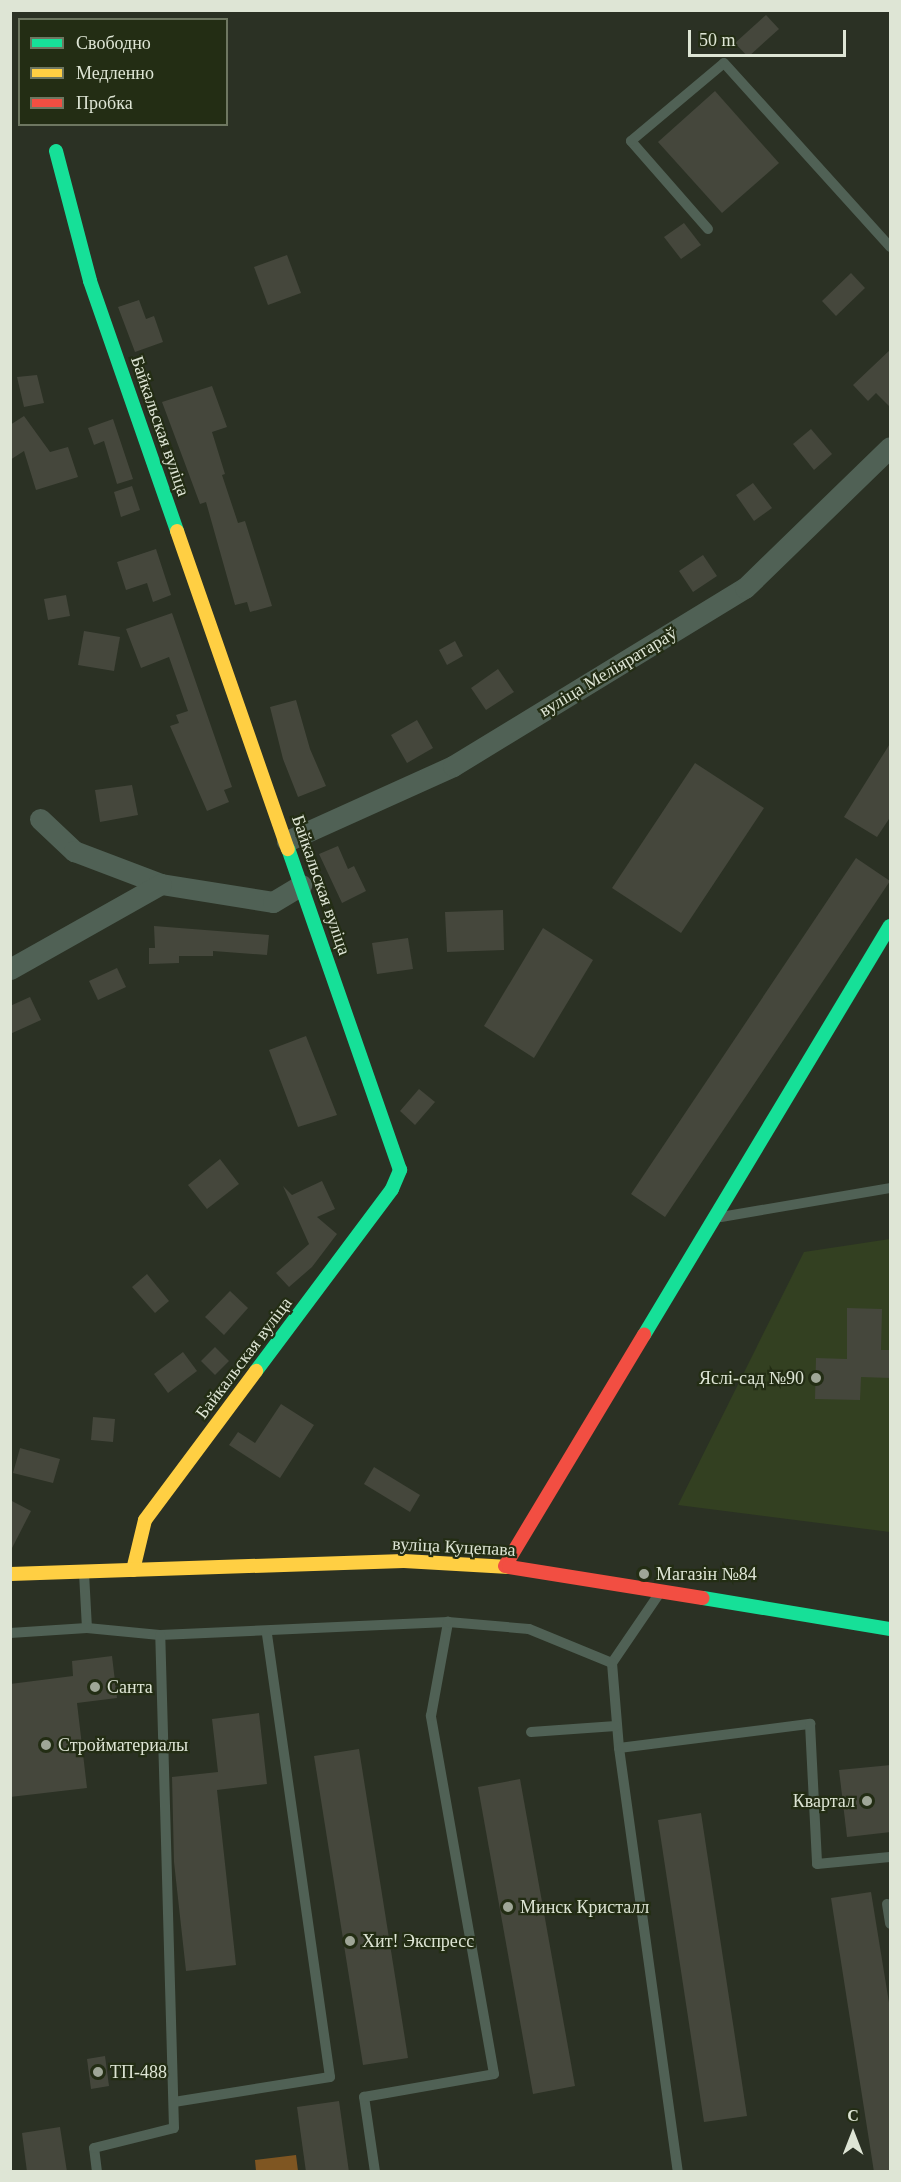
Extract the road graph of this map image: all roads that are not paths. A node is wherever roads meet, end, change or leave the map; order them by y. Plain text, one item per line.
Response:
1 (56, 151) dead end
2 (708, 229) dead end
3 (891, 247) edge
4 (891, 447) edge
5 (40, 819) dead end
6 (287, 841) junction
7 (161, 884) junction
8 (301, 885) junction
9 (891, 926) edge
10 (10, 969) edge
11 (891, 1188) edge
12 (715, 1218) junction
13 (505, 1566) junction
14 (133, 1570) junction
15 (84, 1571) junction
16 (10, 1574) edge
17 (661, 1591) junction
18 (448, 1622) junction
19 (87, 1628) junction
20 (891, 1629) edge
21 (267, 1632) junction
22 (10, 1633) edge
23 (160, 1635) junction
24 (612, 1663) junction
25 (616, 1726) junction
26 (531, 1732) dead end
27 (619, 1749) junction
28 (891, 1857) edge
29 (887, 1904) dead end
30 (891, 1924) edge
31 (174, 2102) junction
32 (97, 2172) edge
33 (375, 2172) edge
34 (678, 2172) edge

1 - 6 street, Байкальская вуліца
2 - 3 lane
4 - 6 street, вуліца Меліяратараў
5 - 7 street
6 - 8 street, Байкальская вуліца
7 - 8 street
7 - 10 street
8 - 14 street, Байкальская вуліца
9 - 12 street
11 - 12 lane
12 - 13 street
13 - 14 street, вуліца Куцепава
13 - 17 street, вуліца Куцепава
14 - 15 street, вуліца Куцепава
15 - 16 street, вуліца Куцепава
15 - 19 lane
17 - 20 street, вуліца Куцепава
17 - 24 lane
18 - 21 lane
18 - 24 lane
18 - 33 lane
19 - 22 lane
19 - 23 lane
21 - 23 lane
21 - 31 lane
23 - 31 lane
24 - 25 lane
25 - 26 lane
25 - 27 lane
27 - 28 lane
27 - 34 lane
29 - 30 lane
31 - 32 lane

